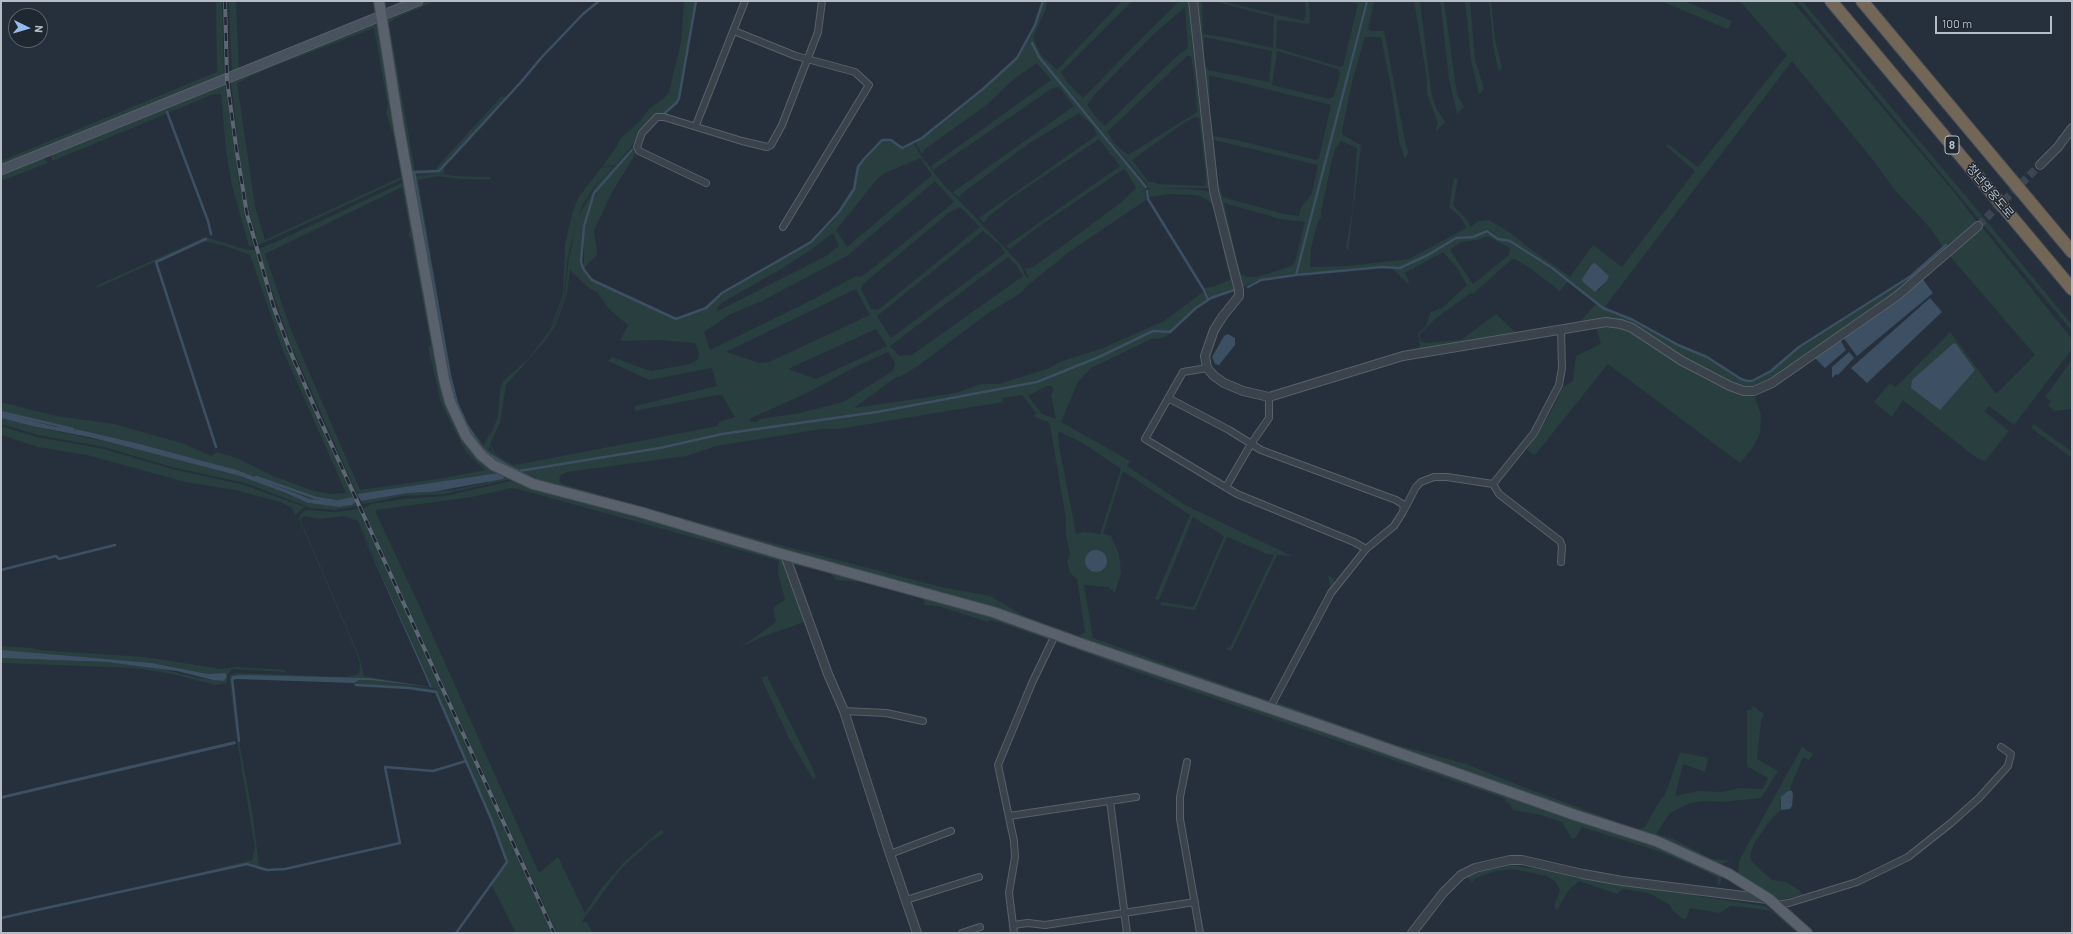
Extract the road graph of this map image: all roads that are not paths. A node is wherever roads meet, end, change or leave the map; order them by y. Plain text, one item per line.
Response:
1 (379, 1) edge
2 (418, 1) edge
3 (746, 1) edge
4 (822, 1) edge
5 (1193, 1) edge
6 (1831, 1) edge
7 (1862, 1) edge
8 (382, 16) junction
9 (734, 31) junction
10 (808, 59) junction
11 (696, 125) junction
12 (2072, 128) edge
13 (2040, 165) tunnel mouth
14 (1, 170) edge
15 (706, 183) dead end
16 (1978, 226) tunnel mouth
17 (783, 227) dead end
18 (2072, 252) edge
19 (2072, 289) edge
20 (1562, 330) junction
21 (1207, 368) junction
22 (1269, 397) junction
23 (1168, 398) junction
24 (1251, 444) junction
25 (1493, 484) junction
26 (1226, 487) junction
27 (1403, 512) junction
28 (1366, 549) junction
29 (785, 555) junction
30 (1561, 562) dead end
31 (1055, 635) junction
32 (1270, 708) junction
33 (844, 711) junction
34 (923, 720) dead end
35 (2001, 747) dead end
36 (1187, 762) dead end
37 (1136, 797) dead end
38 (1110, 801) junction
39 (1009, 816) junction
40 (951, 831) dead end
41 (890, 854) junction
42 (979, 877) dead end
43 (906, 900) junction
44 (1195, 902) junction
45 (1772, 902) junction
46 (1124, 913) junction
47 (1012, 925) junction
48 (980, 928) dead end
49 (918, 933) edge
50 (962, 933) edge
51 (1014, 933) edge
52 (1127, 933) edge
53 (1200, 933) edge
54 (1412, 933) edge
55 (1807, 933) edge

1 - 8 main road
2 - 8 main road
3 - 9 street
4 - 10 street
5 - 21 street
6 - 19 highway, 청년영웅도로 / 8
7 - 18 highway, 청년영웅도로 / 8
8 - 14 main road
8 - 29 main road
9 - 10 street
9 - 11 street
10 - 11 street
10 - 17 street
11 - 15 street
12 - 13 street
16 - 20 street
20 - 22 street
20 - 25 street
21 - 22 street
21 - 23 street
22 - 24 street
23 - 24 street
23 - 26 street
24 - 26 street
24 - 27 street
25 - 27 street
25 - 30 street
26 - 28 street
27 - 28 street
28 - 32 street
29 - 31 main road
29 - 33 street
31 - 32 main road
31 - 39 street
32 - 45 main road
33 - 34 street
33 - 41 street
35 - 45 street
36 - 44 street
37 - 38 street
38 - 39 street
38 - 46 street
39 - 47 street
40 - 41 street
41 - 43 street
42 - 43 street
43 - 49 street
44 - 46 street
44 - 53 street
45 - 54 street
45 - 55 main road
46 - 47 street
46 - 52 street
47 - 51 street
48 - 50 street

